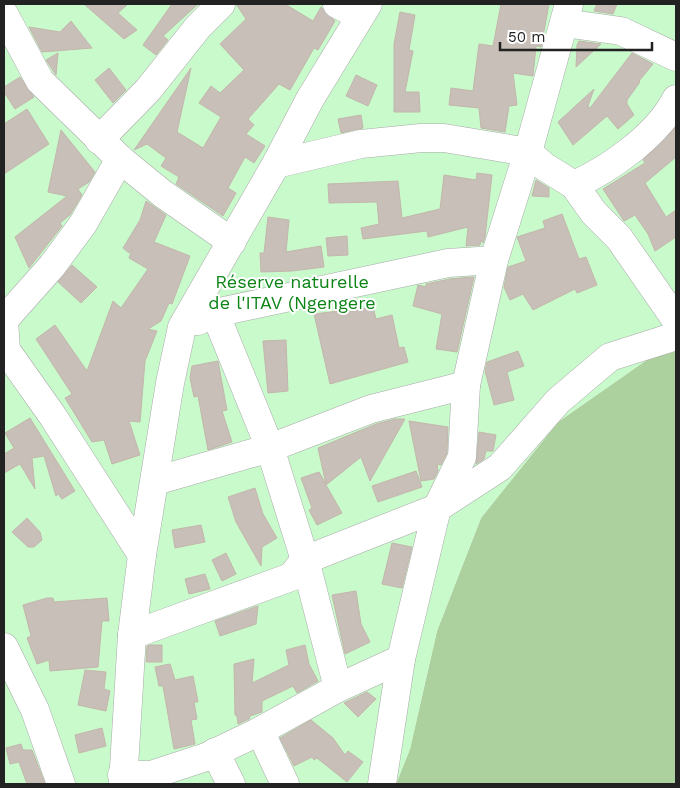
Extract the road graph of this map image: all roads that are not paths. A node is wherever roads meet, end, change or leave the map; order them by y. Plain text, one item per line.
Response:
1 (221, 4) edge
2 (355, 8) edge
3 (566, 13) edge
4 (4, 14) edge
5 (676, 58) edge
6 (676, 99) edge
7 (99, 140) junction
8 (528, 152) junction
9 (120, 159) junction
10 (276, 164) junction
11 (574, 186) junction
12 (232, 242) junction
13 (494, 260) junction
14 (215, 313) junction
15 (676, 320) edge
16 (4, 321) edge
17 (182, 327) junction
18 (676, 336) edge
19 (466, 385) junction
20 (270, 448) junction
21 (155, 481) junction
22 (438, 508) junction
23 (142, 556) junction
24 (305, 560) junction
25 (132, 635) junction
26 (4, 647) edge
27 (401, 659) junction
28 (338, 688) junction
29 (260, 731) junction
30 (215, 752) junction
31 (172, 776) edge
32 (122, 780) edge
33 (61, 784) edge
34 (231, 784) edge
35 (285, 784) edge
36 (382, 784) edge

1 - 7 street
2 - 10 street
3 - 5 street
3 - 8 street
4 - 7 street
6 - 11 street
7 - 9 street
8 - 10 street
8 - 11 street
8 - 13 street
9 - 12 street
9 - 16 street
10 - 12 street
11 - 15 street
12 - 17 street
13 - 14 street
13 - 19 street
14 - 17 street
14 - 20 street
16 - 23 street
17 - 21 street
18 - 22 street
19 - 20 street
19 - 22 street
20 - 21 street
20 - 24 street
21 - 23 street
22 - 24 street
22 - 27 street
23 - 25 street
24 - 25 street
24 - 28 street
25 - 32 street
26 - 33 street
27 - 28 street
27 - 36 street
28 - 29 street
29 - 30 street
29 - 35 street
30 - 31 street
30 - 34 street
31 - 32 street

